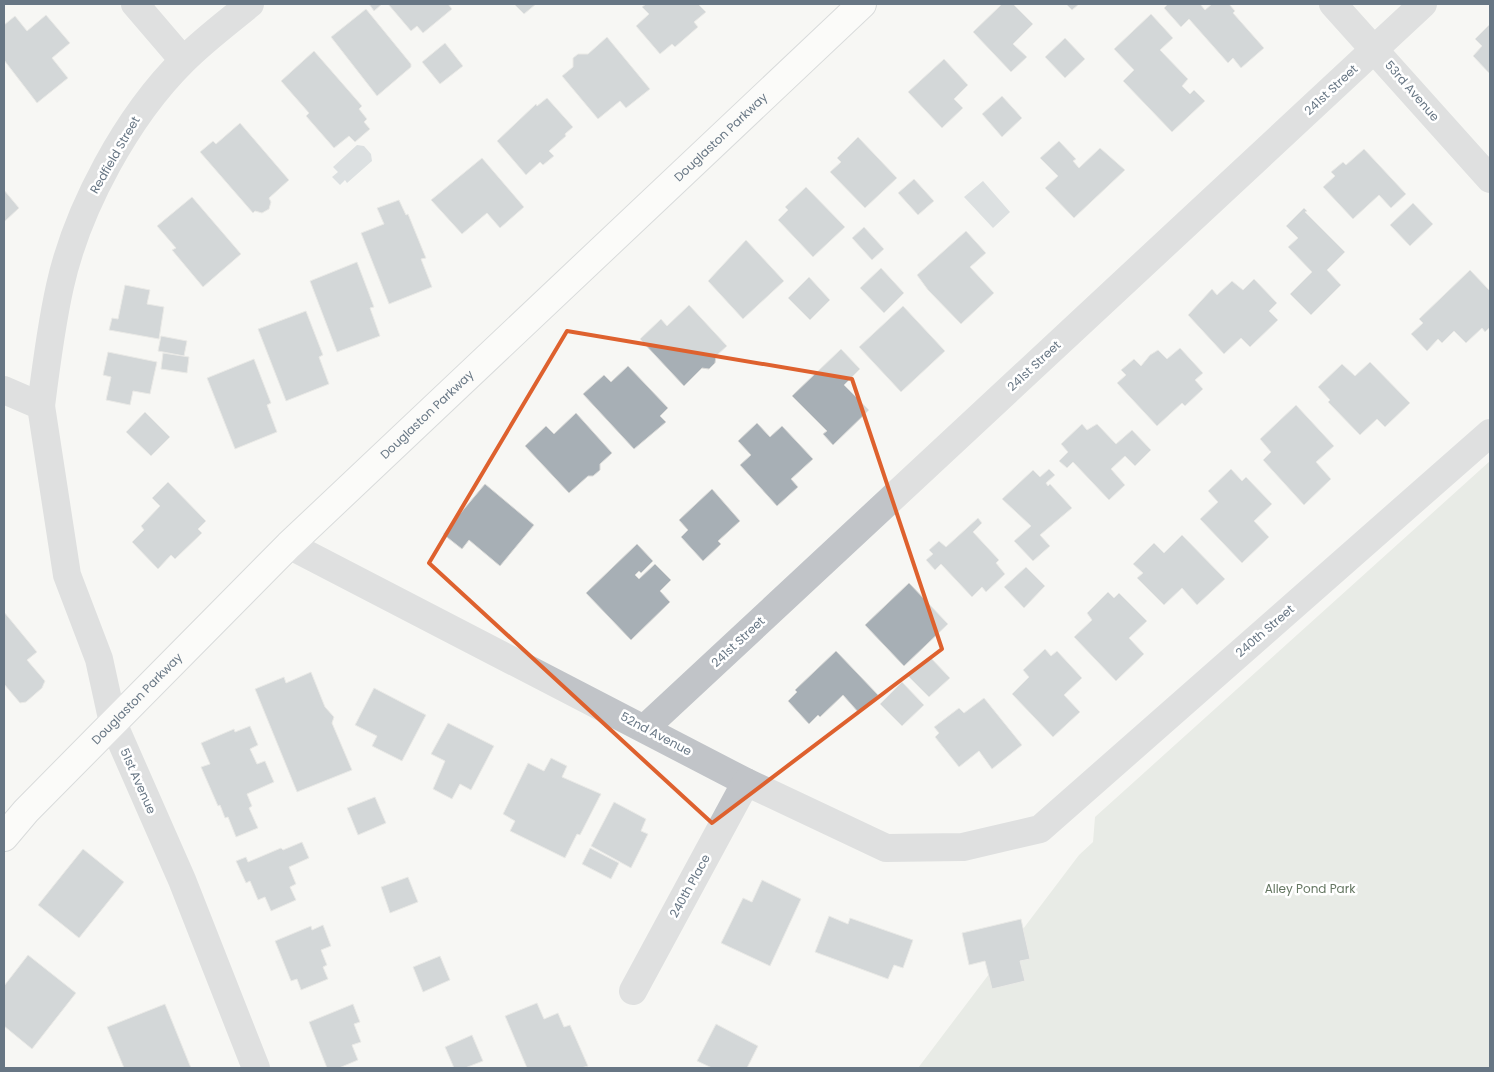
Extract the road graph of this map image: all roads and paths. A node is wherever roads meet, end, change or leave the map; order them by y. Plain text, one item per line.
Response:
1 (135, 4) edge
2 (250, 4) edge
3 (862, 4) edge
4 (1333, 4) edge
5 (1424, 4) edge
6 (1375, 49) junction
7 (184, 60) junction
8 (1490, 180) edge
9 (4, 390) edge
10 (41, 406) junction
11 (1490, 433) edge
12 (289, 545) junction
13 (113, 723) junction
14 (645, 728) junction
15 (746, 782) junction
16 (1040, 828) joint
17 (4, 837) edge
18 (633, 991) dead end
19 (256, 1068) edge

1 - 7 street
2 - 7 street, Redfield Street
3 - 12 main road, Douglaston Parkway
4 - 6 street, 53rd Avenue
5 - 6 street, 241st Street
6 - 8 street, 53rd Avenue
6 - 14 street, 241st Street
7 - 10 street, Redfield Street
9 - 10 street
10 - 13 street, 51st Avenue
11 - 16 street, 240th Street
12 - 13 main road, Douglaston Parkway
12 - 14 street, 52nd Avenue
13 - 17 main road, Douglaston Parkway
13 - 19 street, 51st Avenue
14 - 15 street, 52nd Avenue
15 - 16 street, 52nd Avenue
15 - 18 street, 240th Place

